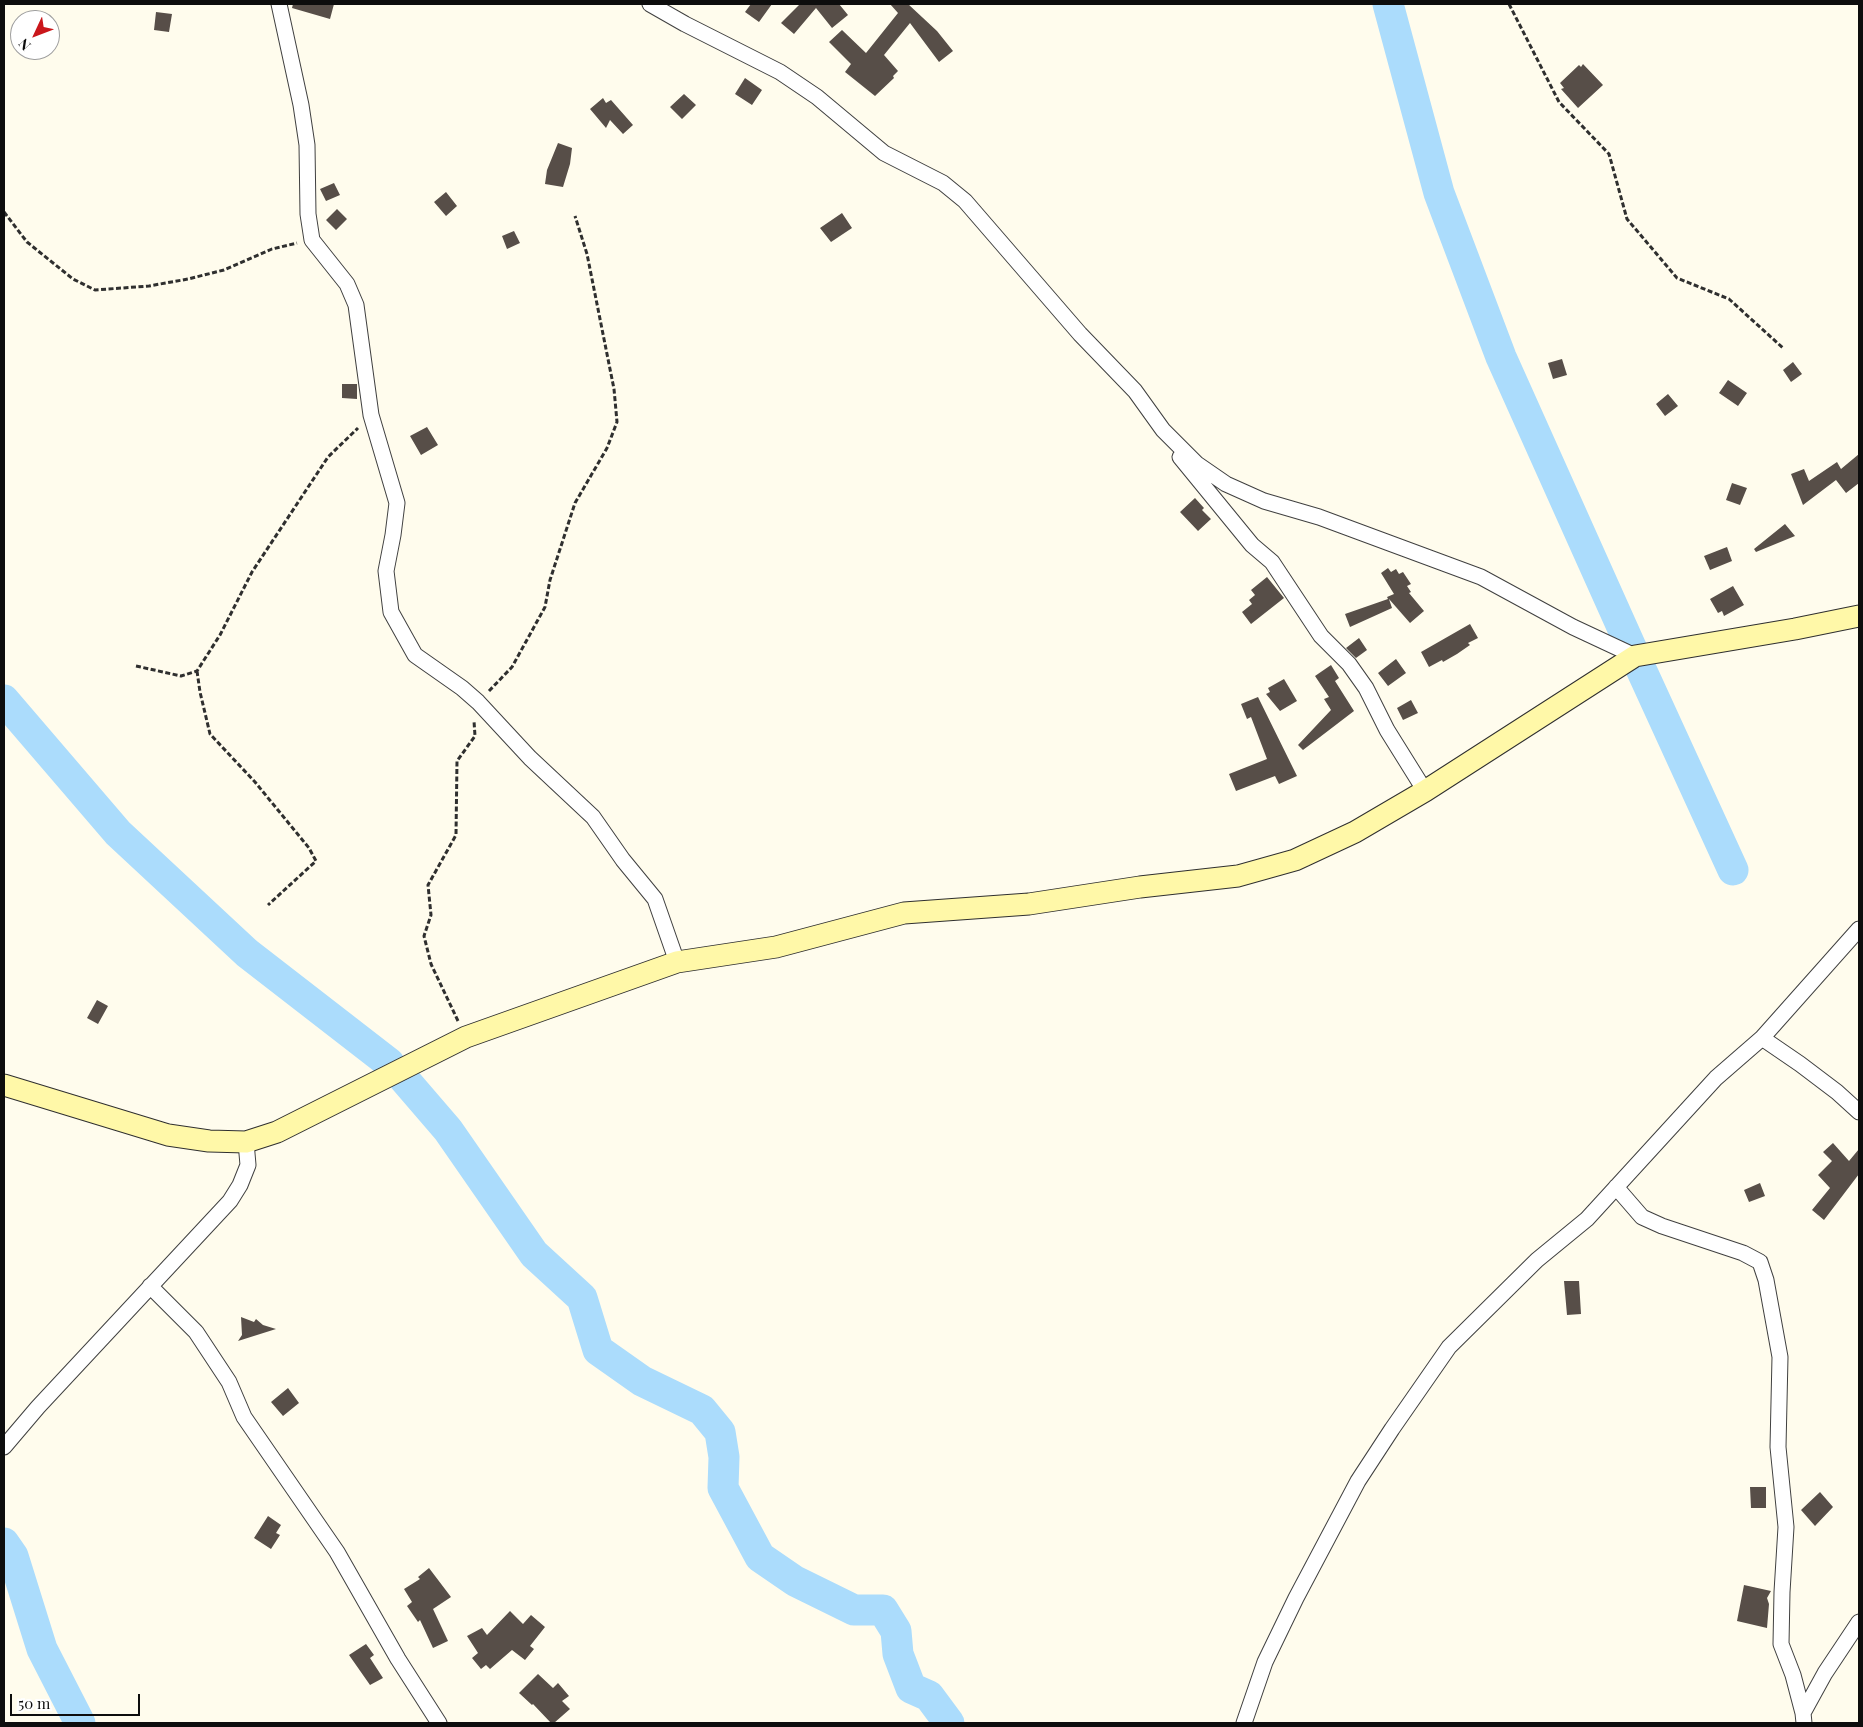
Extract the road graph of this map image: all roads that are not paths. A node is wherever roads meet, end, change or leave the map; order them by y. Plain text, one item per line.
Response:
1 (279, 4) edge
2 (650, 4) edge
3 (1163, 430) junction
4 (1859, 616) edge
5 (1635, 656) junction
6 (1425, 791) junction
7 (1859, 929) edge
8 (677, 962) junction
9 (1762, 1038) junction
10 (4, 1085) edge
11 (1859, 1112) edge
12 (246, 1142) junction
13 (1616, 1187) junction
14 (150, 1286) junction
15 (4, 1447) edge
16 (1859, 1622) edge
17 (1804, 1718) edge
18 (439, 1723) edge
19 (1244, 1723) edge

1 - 8 street
2 - 3 street
3 - 5 street
3 - 6 street
4 - 5 street
5 - 6 street
6 - 8 street
7 - 9 street
8 - 12 street
9 - 11 street
9 - 13 street
10 - 12 street
12 - 14 street
13 - 17 street
13 - 19 street
14 - 15 street
14 - 18 street
16 - 17 street

